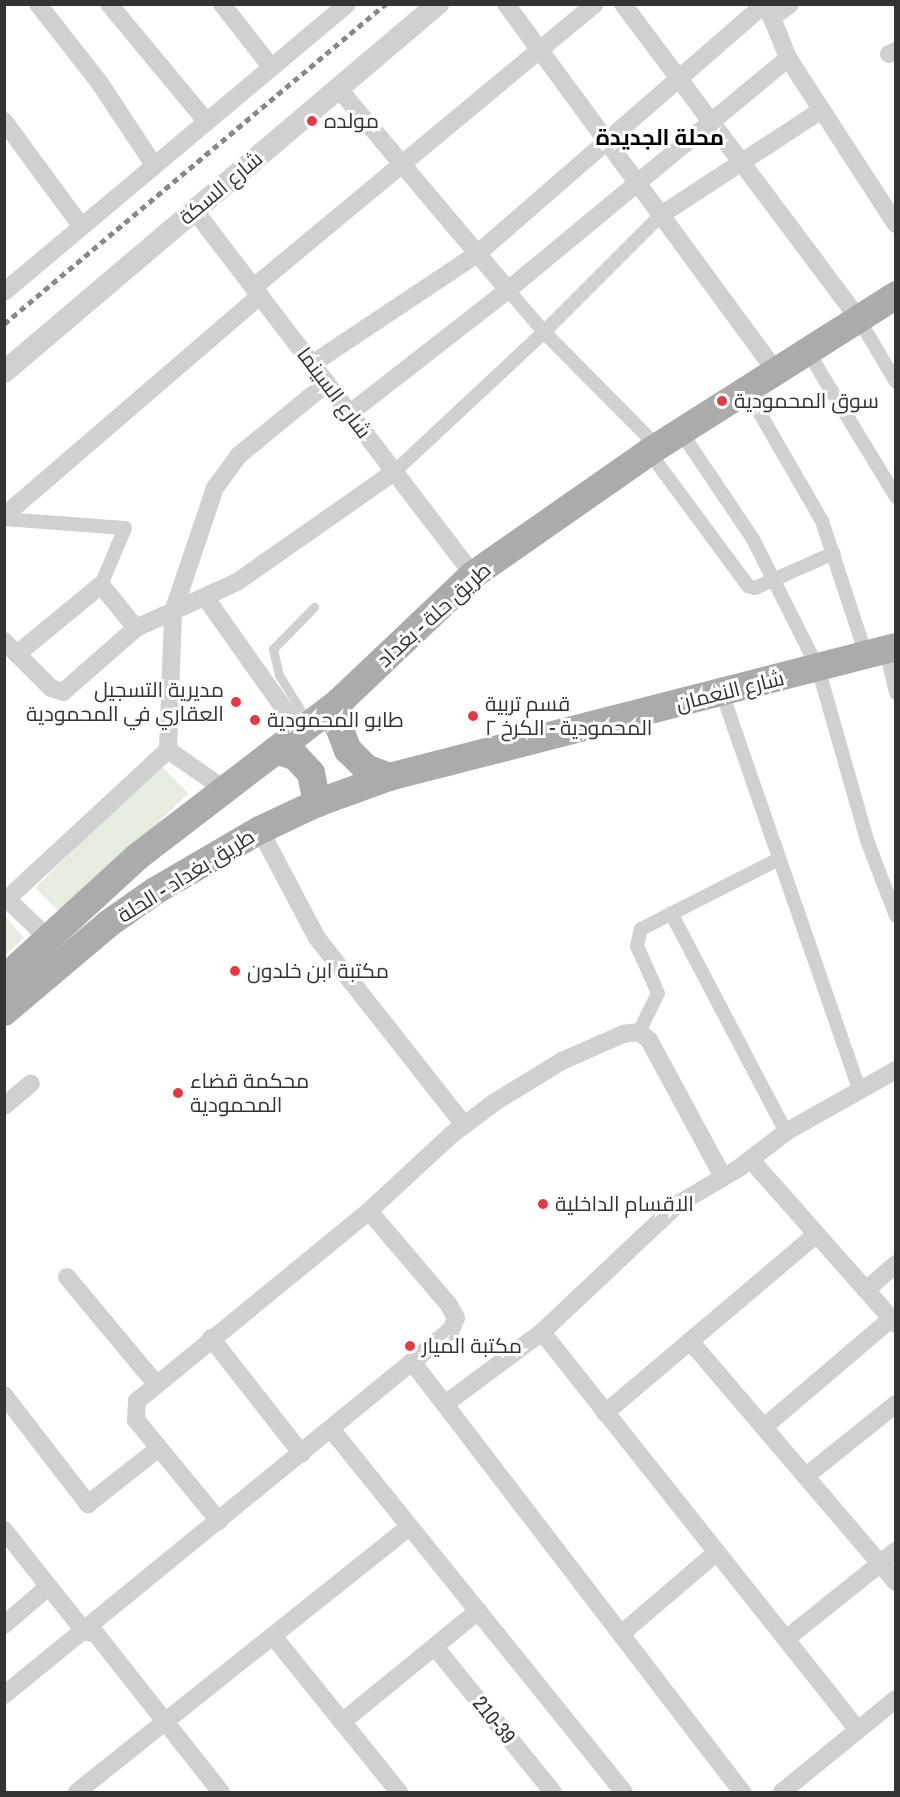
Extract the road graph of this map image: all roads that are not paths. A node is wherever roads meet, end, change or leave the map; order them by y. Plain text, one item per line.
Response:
1 (38, 4) edge
2 (109, 4) edge
3 (222, 4) edge
4 (347, 4) edge
5 (438, 4) edge
6 (506, 4) edge
7 (595, 4) edge
8 (623, 4) edge
9 (790, 4) edge
10 (766, 9) edge
11 (540, 51) junction
12 (788, 58) junction
13 (271, 67) junction
14 (679, 82) junction
15 (338, 88) junction
16 (820, 111) junction
17 (4, 121) edge
18 (206, 121) junction
19 (707, 122) junction
20 (608, 143) junction
21 (738, 162) junction
22 (154, 165) junction
23 (404, 166) junction
24 (637, 182) junction
25 (195, 210) junction
26 (661, 215) junction
27 (896, 224) edge
28 (81, 226) junction
29 (477, 254) junction
30 (6, 287) edge
31 (508, 290) junction
32 (257, 291) junction
33 (896, 294) edge
34 (858, 318) junction
35 (543, 332) junction
36 (808, 352) junction
37 (312, 364) junction
38 (4, 372) edge
39 (776, 372) junction
40 (896, 382) edge
41 (327, 383) junction
42 (747, 390) junction
43 (350, 413) junction
44 (681, 432) junction
45 (653, 450) junction
46 (394, 472) junction
47 (896, 496) edge
48 (4, 518) edge
49 (834, 552) junction
50 (473, 575) junction
51 (774, 580) junction
52 (101, 585) junction
53 (205, 597) junction
54 (314, 607) dead end
55 (172, 612) junction
56 (136, 628) junction
57 (11, 648) edge
58 (882, 651) edge
59 (818, 668) junction
60 (722, 693) junction
61 (896, 693) edge
62 (339, 702) junction
63 (305, 728) junction
64 (168, 750) junction
65 (276, 750) junction
66 (389, 777) junction
67 (225, 789) junction
68 (317, 803) junction
69 (260, 830) junction
70 (779, 859) junction
71 (6, 897) edge
72 (671, 913) junction
73 (896, 916) edge
74 (48, 938) junction
75 (4, 979) edge
76 (4, 1012) edge
77 (639, 1032) junction
78 (896, 1070) edge
79 (31, 1083) dead end
80 (859, 1088) junction
81 (4, 1106) edge
82 (464, 1125) junction
83 (786, 1132) junction
84 (751, 1160) junction
85 (723, 1177) junction
86 (369, 1211) junction
87 (817, 1234) junction
88 (896, 1264) edge
89 (67, 1277) dead end
90 (866, 1290) junction
91 (893, 1321) edge
92 (542, 1332) junction
93 (212, 1338) junction
94 (690, 1341) junction
95 (413, 1363) junction
96 (156, 1384) junction
97 (4, 1395) edge
98 (445, 1404) junction
99 (896, 1404) edge
100 (605, 1413) junction
101 (764, 1427) junction
102 (331, 1429) junction
103 (159, 1448) junction
104 (302, 1454) junction
105 (806, 1476) junction
106 (219, 1521) junction
107 (409, 1527) junction
108 (4, 1530) edge
109 (896, 1551) edge
110 (717, 1552) junction
111 (880, 1564) junction
112 (896, 1582) edge
113 (48, 1587) junction
114 (478, 1611) junction
115 (4, 1625) edge
116 (84, 1631) junction
117 (621, 1634) junction
118 (273, 1636) junction
119 (786, 1639) junction
120 (435, 1647) junction
121 (4, 1695) edge
122 (895, 1700) edge
123 (165, 1722) junction
124 (342, 1722) junction
125 (858, 1730) junction
126 (77, 1792) edge
127 (221, 1792) edge
128 (399, 1792) edge
129 (553, 1792) edge
130 (624, 1792) edge
131 (742, 1792) edge
132 (783, 1792) edge

1 - 22 street
2 - 18 street
3 - 13 street
4 - 13 street
5 - 15 street, شارع السكة
6 - 11 street
7 - 11 street
8 - 14 street
9 - 10 street
10 - 12 street
10 - 14 street
11 - 20 street
11 - 23 street
12 - 16 street
12 - 19 street
13 - 18 street
14 - 19 street
14 - 20 street
15 - 23 street
15 - 25 street, شارع السكة
16 - 21 street
16 - 27 street
17 - 28 street
18 - 22 street
19 - 21 street
19 - 24 street
20 - 24 street
20 - 29 street
21 - 26 street
21 - 34 street
22 - 28 street
23 - 29 street
23 - 32 street
24 - 26 street
24 - 31 street
25 - 32 street, شارع السينما
25 - 38 street, شارع السكة
26 - 35 street
26 - 39 street
28 - 30 street
29 - 31 street
29 - 37 street
31 - 35 street
31 - 43 street
32 - 37 street, شارع السينما
32 - 48 street
33 - 34 main road, طريق حلة - بغداد
34 - 36 main road, طريق حلة - بغداد
34 - 40 street
35 - 45 street
35 - 46 street
36 - 39 main road, طريق حلة - بغداد
36 - 47 street
37 - 41 street, شارع السينما
39 - 42 main road, طريق حلة - بغداد
41 - 43 street, شارع السينما
41 - 55 street
42 - 44 main road, طريق حلة - بغداد
42 - 49 street
43 - 46 street, شارع السينما
44 - 45 main road, طريق حلة - بغداد
44 - 51 street
45 - 50 main road, طريق حلة - بغداد
45 - 51 street
46 - 50 street, شارع السينما
46 - 53 street
48 - 52 street
49 - 51 street
49 - 58 street
50 - 62 main road, طريق حلة - بغداد
51 - 59 street
52 - 56 street
52 - 57 street
53 - 55 street
53 - 63 street
54 - 63 lane
55 - 56 street
55 - 64 street
56 - 57 street
58 - 59 main road, شارع النعمان
58 - 61 street
59 - 60 main road, شارع النعمان
59 - 73 street
60 - 66 main road, شارع النعمان
60 - 70 street
62 - 63 main road, طريق حلة - بغداد
62 - 66 main road
63 - 65 main road, طريق حلة - بغداد
64 - 67 street
64 - 71 street
65 - 67 main road, طريق حلة - بغداد
65 - 68 main road
66 - 68 main road, طريق بغداد - الحلة
67 - 74 main road, طريق حلة - بغداد
68 - 69 main road, طريق بغداد - الحلة
69 - 76 main road, طريق بغداد - الحلة
69 - 82 street
70 - 72 street
70 - 80 street
71 - 74 street
72 - 77 street
72 - 83 street
74 - 75 main road, طريق حلة - بغداد
77 - 82 street
77 - 85 street
78 - 80 street
79 - 81 street
80 - 83 street
82 - 86 street
83 - 84 street
84 - 85 street
84 - 87 street
85 - 92 street
86 - 93 street
86 - 95 street
87 - 90 street
87 - 94 street
88 - 90 street
89 - 96 street
90 - 91 street
91 - 101 street
92 - 98 street
92 - 100 street
93 - 96 street
93 - 104 street
94 - 100 street
94 - 101 street
95 - 98 street
95 - 102 street
96 - 103 street
97 - 103 street
98 - 117 street
99 - 105 street
100 - 110 street
101 - 105 street
102 - 104 street
102 - 107 street
103 - 106 street
104 - 106 street
105 - 111 street
106 - 116 street
107 - 114 street
107 - 118 street
108 - 113 street
109 - 111 street
110 - 117 street
110 - 119 street
111 - 112 street
111 - 119 street
113 - 115 street
113 - 116 street
114 - 120 street
114 - 130 street
116 - 121 street
116 - 123 street
117 - 131 street
118 - 123 street
118 - 124 street
119 - 125 street
120 - 124 street
120 - 129 street, 210-39
122 - 125 street
123 - 126 street
123 - 127 street
124 - 128 street
125 - 132 street

